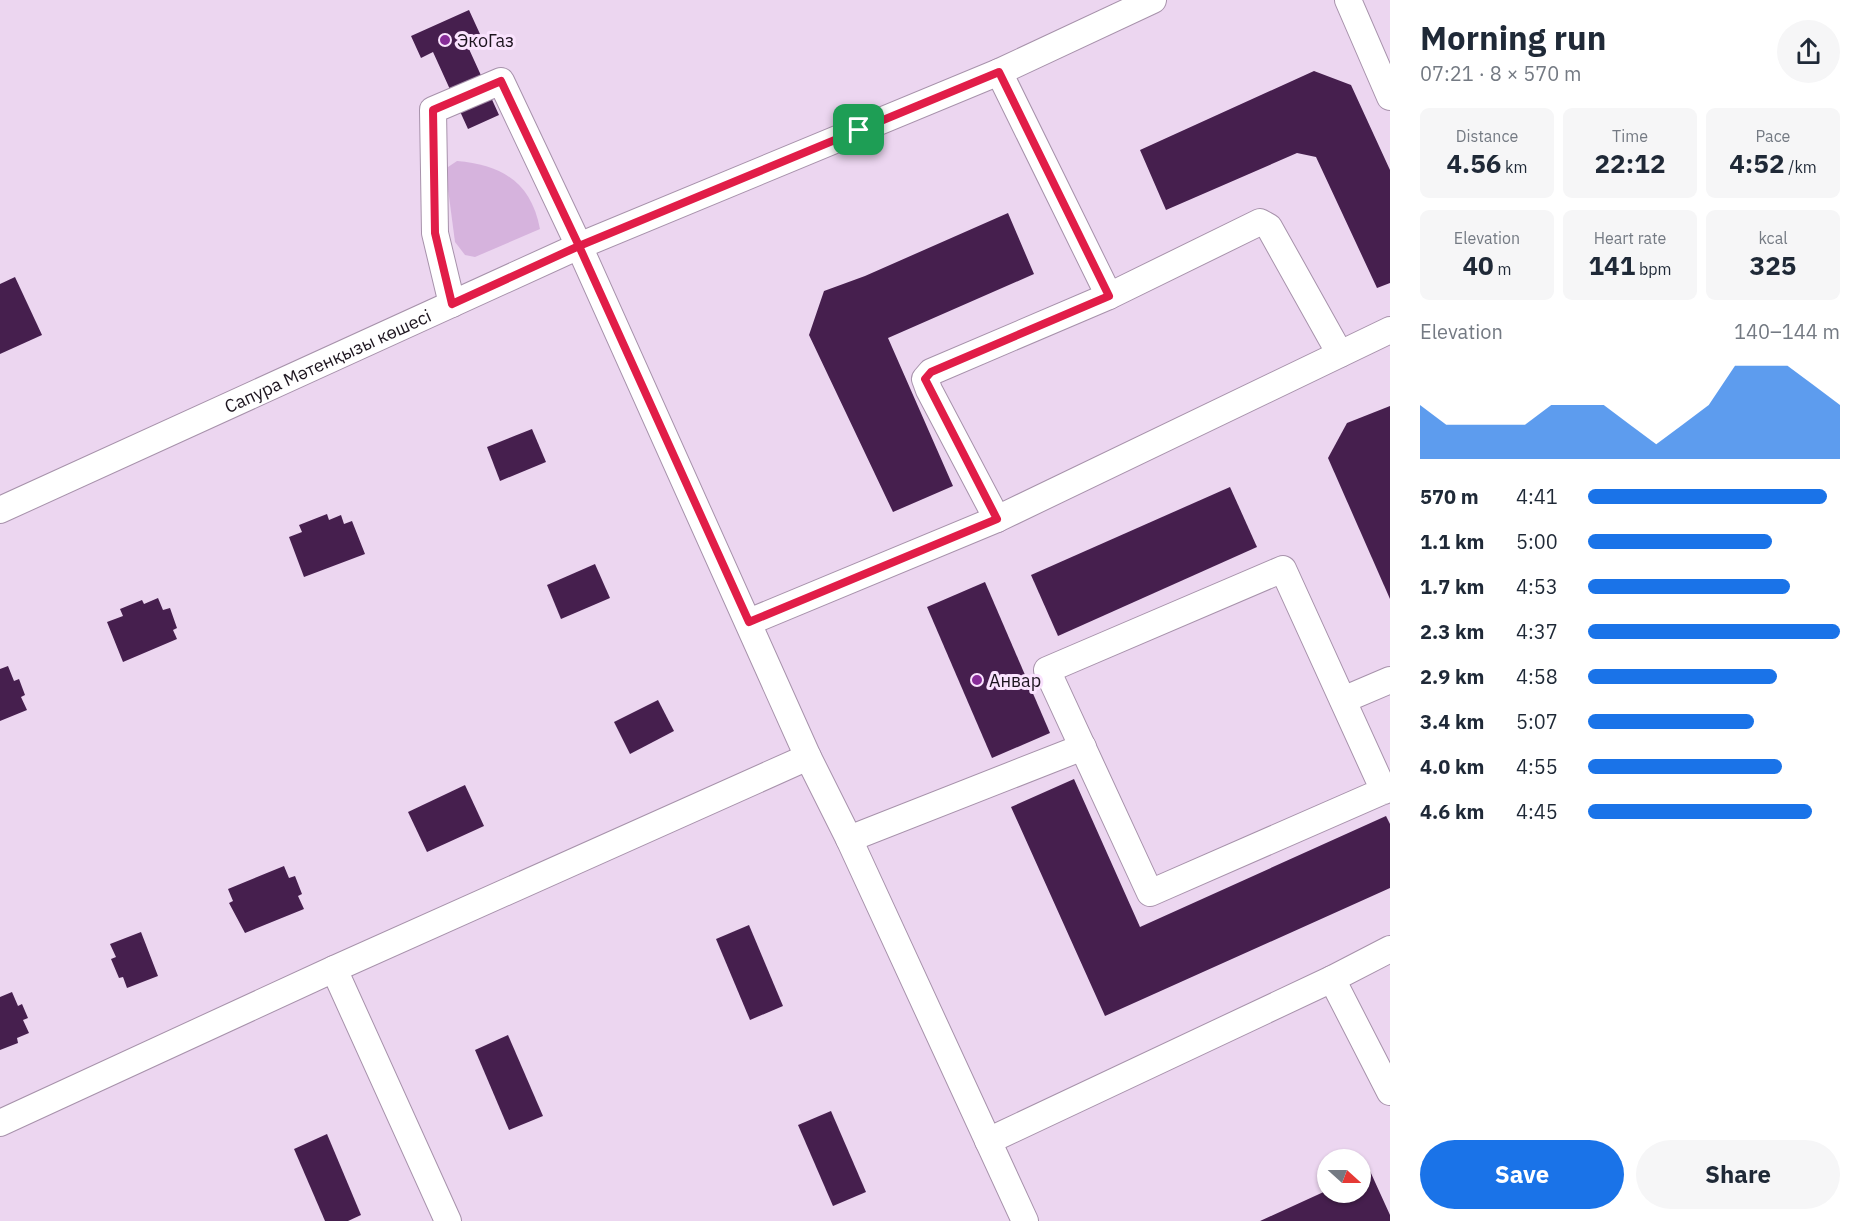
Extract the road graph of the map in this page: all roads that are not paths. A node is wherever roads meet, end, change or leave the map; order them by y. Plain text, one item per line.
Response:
1 (1154, 0) edge
2 (1348, 0) edge
3 (999, 72) junction
4 (1390, 97) edge
5 (579, 246) junction
6 (1109, 296) junction
7 (452, 304) junction
8 (1390, 330) edge
9 (1340, 354) junction
10 (0, 510) edge
11 (997, 519) junction
12 (749, 622) junction
13 (1390, 680) edge
14 (1343, 700) junction
15 (1083, 747) junction
16 (808, 757) junction
17 (1387, 789) edge
18 (849, 839) junction
19 (1390, 949) edge
20 (334, 969) junction
21 (1332, 979) junction
22 (1390, 1092) edge
23 (0, 1123) edge
24 (988, 1141) junction
25 (448, 1221) edge
26 (1025, 1221) edge

1 - 3 street, Сапура Мәтенқызы көшесі
2 - 4 street
3 - 5 street, Сапура Мәтенқызы көшесі
3 - 6 street
5 - 7 street, Сапура Мәтенқызы көшесі
5 - 7 street
5 - 12 street
6 - 9 street
6 - 11 street
7 - 10 street, Сапура Мәтенқызы көшесі
8 - 9 street
9 - 11 street
11 - 12 street
12 - 16 street
13 - 14 street
14 - 15 street
14 - 17 street
15 - 17 street
15 - 18 street
16 - 18 street
16 - 20 street
18 - 24 street
19 - 21 street
20 - 23 street
20 - 25 street
21 - 22 street
21 - 24 street
24 - 26 street

